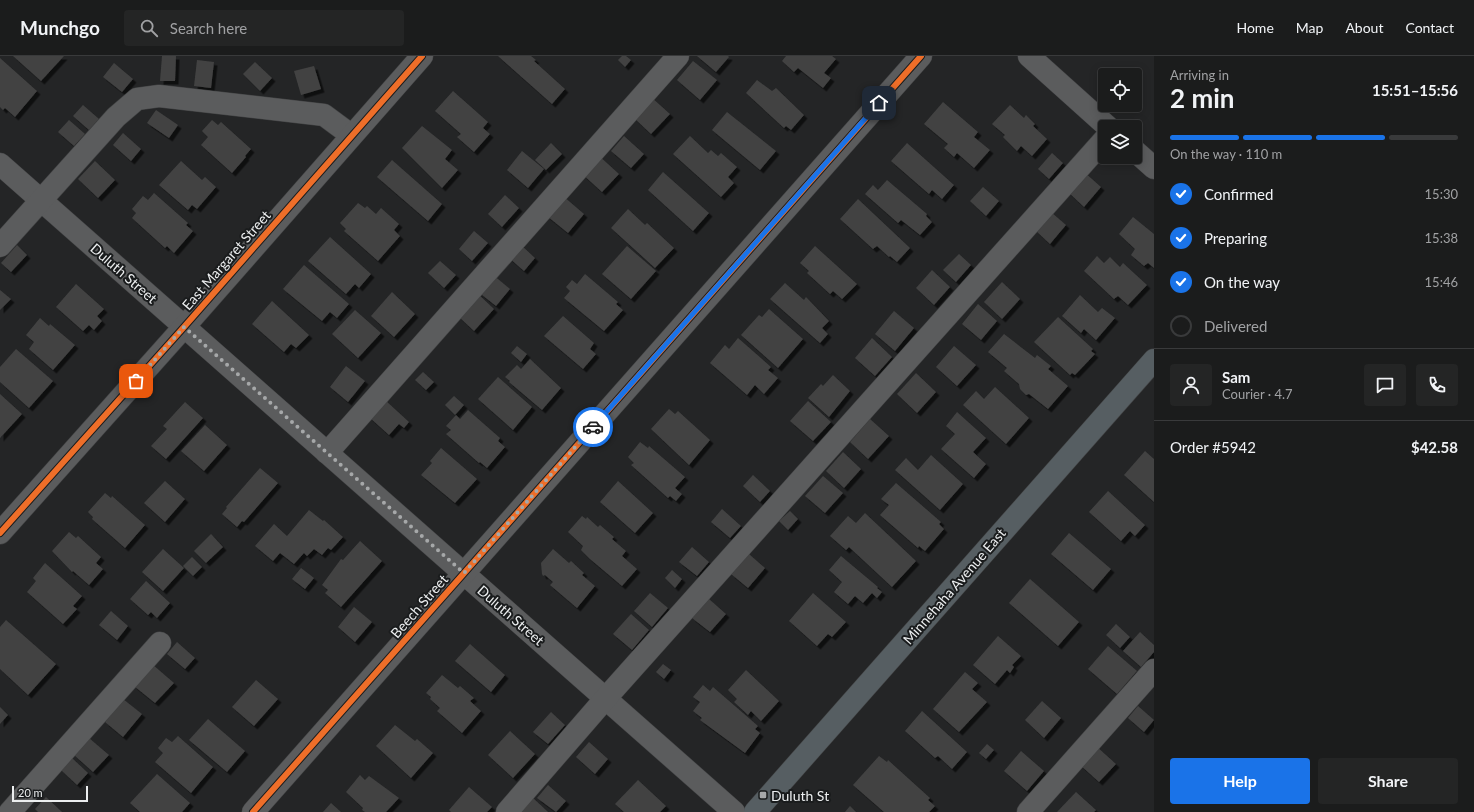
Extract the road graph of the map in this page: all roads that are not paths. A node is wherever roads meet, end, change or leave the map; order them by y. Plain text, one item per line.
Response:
1 (422, 56) edge
2 (678, 56) edge
3 (921, 56) edge
4 (1029, 56) edge
5 (1100, 120) edge
6 (351, 136) junction
7 (1098, 147) edge
8 (1142, 157) edge
9 (0, 164) edge
10 (1154, 168) edge
11 (40, 200) junction
12 (0, 246) edge
13 (184, 327) junction
14 (1154, 360) edge
15 (327, 453) junction
16 (0, 533) edge
17 (464, 573) junction
18 (160, 643) dead end
19 (1154, 670) edge
20 (605, 699) junction
21 (10, 812) edge
22 (253, 812) edge
23 (507, 812) edge
24 (734, 812) edge
25 (755, 812) edge
26 (1028, 812) edge

1 - 6 street, East Margaret Street
2 - 15 street
3 - 17 street, Beech Street
4 - 5 street
6 - 11 street
6 - 13 street, East Margaret Street
7 - 20 street
8 - 10 street
9 - 11 street, Duluth Street
11 - 12 street
11 - 13 street, Duluth Street
13 - 15 street, Duluth Street
13 - 16 street, East Margaret Street
14 - 25 main road, Minnehaha Avenue East
15 - 17 street, Duluth Street
17 - 20 street, Duluth Street
17 - 22 street, Beech Street
18 - 21 street
19 - 26 street
20 - 23 street
20 - 24 street, Duluth Street

